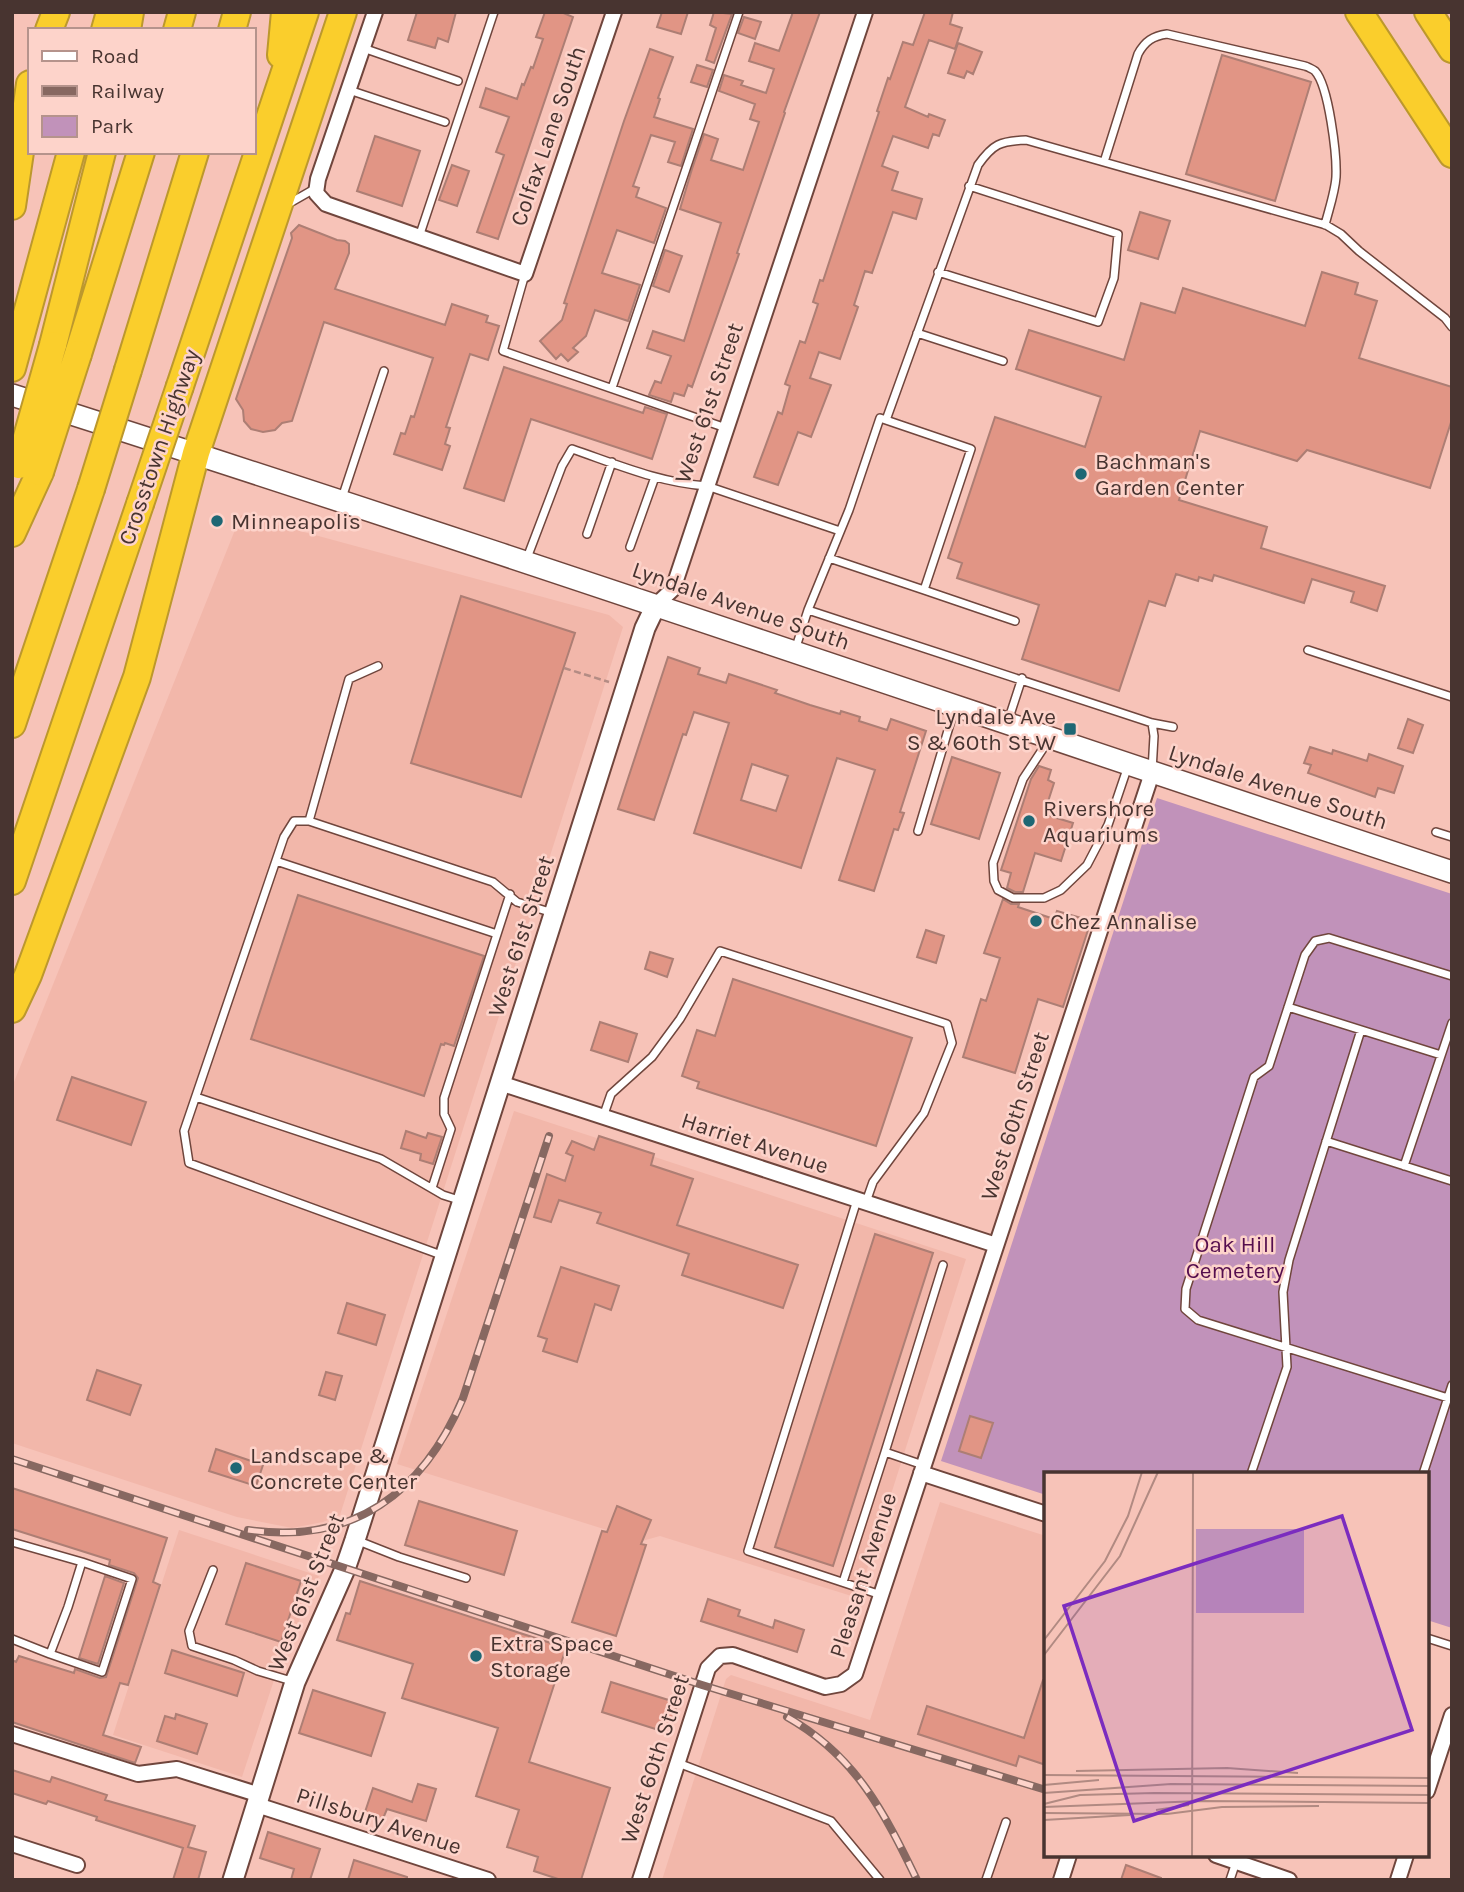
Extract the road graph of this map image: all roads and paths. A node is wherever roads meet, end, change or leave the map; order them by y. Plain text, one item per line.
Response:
1 (285, 12) edge
2 (305, 12) edge
3 (343, 12) edge
4 (375, 12) edge
5 (494, 12) edge
6 (614, 12) edge
7 (739, 12) edge
8 (865, 12) edge
9 (1359, 12) edge
10 (1428, 12) edge
11 (363, 48) junction
12 (1452, 49) edge
13 (28, 80) edge
14 (458, 81) dead end
15 (348, 90) junction
16 (278, 92) junction
17 (28, 98) edge
18 (12, 118) edge
19 (445, 122) dead end
20 (70, 154) edge
21 (102, 154) edge
22 (140, 154) edge
23 (194, 154) edge
24 (1452, 154) edge
25 (1104, 162) junction
26 (969, 187) junction
27 (316, 190) junction
28 (14, 197) edge
29 (278, 210) junction
30 (1325, 225) junction
31 (419, 237) junction
32 (938, 272) junction
33 (525, 274) junction
34 (1452, 327) edge
35 (917, 333) junction
36 (66, 349) junction
37 (1003, 361) dead end
38 (12, 368) edge
39 (384, 370) dead end
40 (612, 388) junction
41 (12, 395) edge
42 (883, 419) junction
43 (727, 429) junction
44 (196, 453) junction
45 (611, 462) junction
46 (655, 477) junction
47 (707, 486) junction
48 (341, 501) junction
49 (15, 526) edge
50 (840, 531) junction
51 (587, 534) dead end
52 (631, 547) dead end
53 (829, 558) junction
54 (526, 562) junction
55 (924, 590) junction
56 (656, 605) junction
57 (808, 610) junction
58 (1015, 621) dead end
59 (1308, 650) dead end
60 (795, 652) junction
61 (378, 666) dead end
62 (564, 668) dead end
63 (1021, 678) junction
64 (609, 681) dead end
65 (1452, 697) edge
66 (955, 706) junction
67 (1152, 723) junction
68 (12, 724) edge
69 (1007, 724) junction
70 (1172, 727) dead end
71 (1050, 739) junction
72 (1128, 765) junction
73 (1152, 773) junction
74 (309, 821) junction
75 (918, 831) dead end
76 (1436, 832) dead end
77 (1452, 837) edge
78 (276, 861) junction
79 (1452, 872) edge
80 (12, 881) edge
81 (510, 894) junction
82 (554, 914) junction
83 (497, 934) junction
84 (1452, 976) edge
85 (1288, 1007) junction
86 (12, 1009) edge
87 (1452, 1023) edge
88 (1362, 1030) junction
89 (1441, 1055) junction
90 (500, 1083) junction
91 (195, 1097) junction
92 (603, 1117) junction
93 (1326, 1141) junction
94 (1404, 1166) junction
95 (1452, 1181) edge
96 (432, 1188) junction
97 (462, 1201) junction
98 (861, 1201) junction
99 (996, 1245) junction
100 (444, 1256) junction
101 (943, 1265) dead end
102 (1287, 1347) junction
103 (1452, 1385) edge
104 (1448, 1398) junction
105 (885, 1452) junction
106 (923, 1469) junction
107 (1252, 1472) edge
108 (1424, 1472) edge
109 (1044, 1513) edge
110 (355, 1540) junction
111 (12, 1542) edge
112 (82, 1562) junction
113 (213, 1570) dead end
114 (466, 1578) dead end
115 (843, 1582) junction
116 (881, 1595) junction
117 (12, 1639) edge
118 (1429, 1639) edge
119 (1452, 1646) edge
120 (50, 1654) junction
121 (720, 1656) joint
122 (295, 1682) junction
123 (1452, 1715) edge
124 (12, 1734) edge
125 (677, 1763) junction
126 (1429, 1785) edge
127 (258, 1800) junction
128 (1006, 1822) dead end
129 (12, 1844) edge
130 (1068, 1857) edge
131 (1222, 1857) edge
132 (1405, 1857) edge
133 (1236, 1862) junction
134 (77, 1865) dead end
135 (1281, 1878) edge
136 (233, 1880) edge
137 (488, 1880) edge
138 (640, 1880) edge
139 (880, 1880) edge
140 (986, 1880) edge
141 (1061, 1880) edge
142 (1230, 1880) edge
143 (1398, 1880) edge

1 - 16 highway
2 - 16 highway, Crosstown Highway
3 - 29 highway
4 - 11 street
5 - 31 lane
6 - 33 street, Colfax Lane South
7 - 40 lane
8 - 43 street, West 61st Street
9 - 24 highway
10 - 12 highway
11 - 14 lane
11 - 15 street
13 - 18 highway
15 - 19 lane
15 - 27 street
16 - 80 highway, Crosstown Highway, bridge
17 - 28 highway
20 - 38 highway
21 - 36 highway
22 - 36 highway
23 - 68 highway, bridge
25 - 26 lane
25 - 30 lane
25 - 30 lane
26 - 32 lane
26 - 32 lane
27 - 29 lane
27 - 31 street
29 - 44 highway
30 - 34 lane
31 - 33 street
32 - 35 lane
33 - 40 lane
35 - 37 lane
35 - 42 lane
36 - 49 highway, bridge
39 - 48 lane
40 - 43 lane
41 - 44 main road, Lyndale Avenue South
42 - 50 lane
42 - 55 lane
43 - 47 street, West 61st Street
44 - 48 main road, Lyndale Avenue South
44 - 86 highway
45 - 46 lane
45 - 51 lane
45 - 54 lane
46 - 47 lane
46 - 52 lane
47 - 50 lane
47 - 56 street, West 61st Street
48 - 54 main road, Lyndale Avenue South
50 - 53 lane
53 - 55 lane
53 - 57 lane
54 - 56 main road, Lyndale Avenue South
55 - 58 lane
56 - 60 main road, Lyndale Avenue South
56 - 82 street, West 61st Street
57 - 60 lane
57 - 63 lane
59 - 65 lane
60 - 66 main road, Lyndale Avenue South
61 - 74 lane
62 - 64 path
63 - 67 lane
63 - 69 lane
66 - 69 main road, Lyndale Avenue South
66 - 75 lane
67 - 70 lane
67 - 73 lane
69 - 71 main road, Lyndale Avenue South
71 - 72 main road, Lyndale Avenue South
71 - 72 lane
72 - 73 main road, Lyndale Avenue South
73 - 79 main road, Lyndale Avenue South
73 - 99 street, West 60th Street
74 - 78 lane
74 - 81 lane
76 - 77 lane
78 - 83 lane
78 - 91 lane
81 - 82 lane
81 - 83 lane
82 - 90 street, West 61st Street
83 - 96 lane
84 - 85 lane
85 - 88 lane
85 - 102 lane
87 - 89 lane
88 - 89 lane
88 - 93 lane
89 - 94 lane
90 - 92 street, Harriet Avenue
90 - 97 street, West 61st Street
91 - 96 lane
91 - 100 lane
92 - 98 street, Harriet Avenue
92 - 98 lane
93 - 94 lane
93 - 102 lane
94 - 95 lane
96 - 97 lane
97 - 100 street, West 61st Street
98 - 99 street, Harriet Avenue
98 - 115 lane
99 - 106 street, West 60th Street
100 - 110 street, West 61st Street
101 - 105 lane
102 - 104 lane
102 - 107 lane
103 - 104 lane
104 - 108 lane
105 - 106 lane
105 - 115 lane
106 - 109 street
106 - 116 street, Pleasant Avenue
110 - 114 lane
110 - 122 street, West 61st Street
111 - 112 lane
112 - 120 lane
112 - 120 lane
113 - 122 lane
115 - 116 lane
116 - 121 street, Pleasant Avenue
117 - 120 lane
118 - 119 lane
121 - 125 street, West 60th Street
122 - 127 street, West 61st Street
123 - 126 street
124 - 127 street, Pillsbury Avenue
125 - 138 street, West 60th Street
125 - 139 lane
127 - 136 street, West 61st Street
127 - 137 street, Pillsbury Avenue
128 - 140 lane
129 - 134 street
130 - 141 street
131 - 133 street
132 - 143 street
133 - 135 street
133 - 142 lane

